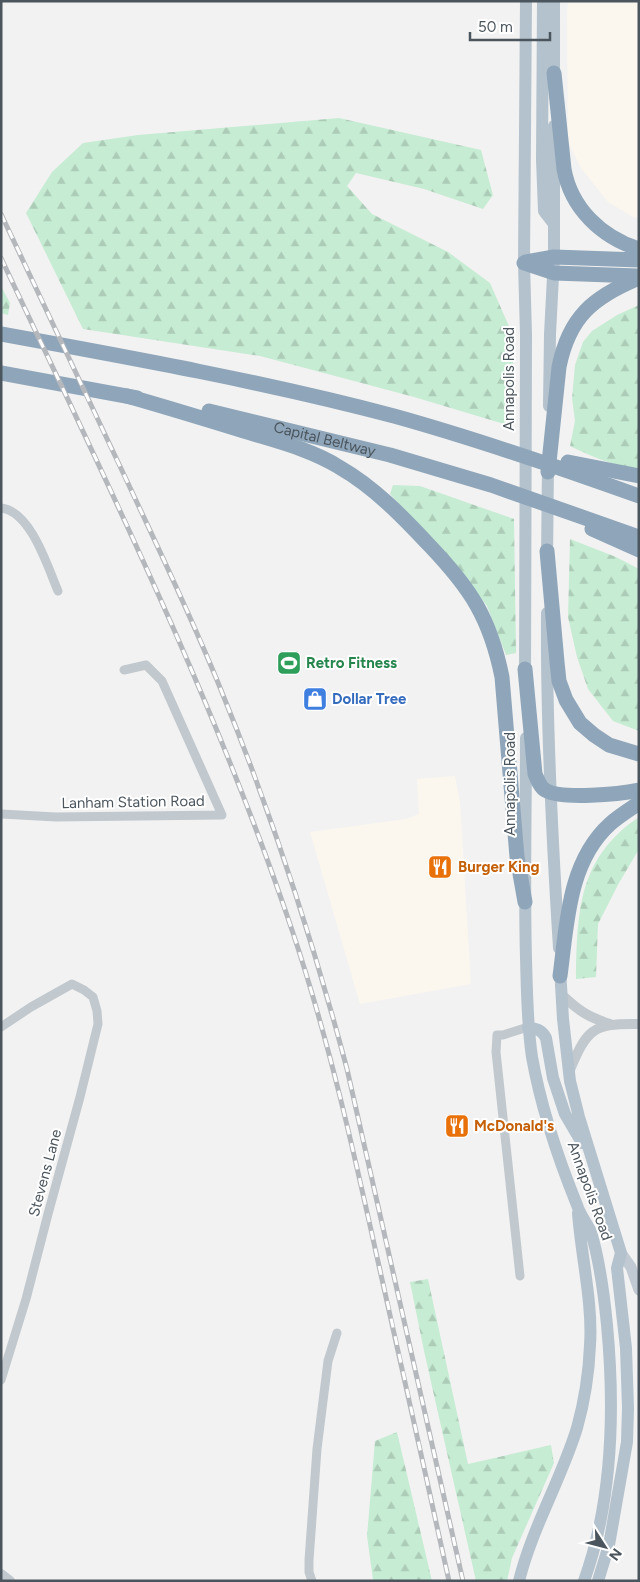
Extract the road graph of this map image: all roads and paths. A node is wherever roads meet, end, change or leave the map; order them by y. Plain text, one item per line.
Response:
1 (526, 1) edge
2 (543, 1) edge
3 (554, 1) edge
4 (561, 1) edge
5 (554, 20) junction
6 (554, 73) junction
7 (554, 224) junction
8 (639, 248) edge
9 (554, 257) junction
10 (639, 260) edge
11 (524, 263) junction
12 (554, 273) junction
13 (639, 277) edge
14 (1, 334) edge
15 (5, 373) edge
16 (128, 396) junction
17 (579, 469) junction
18 (548, 472) junction
19 (639, 476) edge
20 (639, 496) edge
21 (1, 508) edge
22 (578, 519) junction
23 (639, 537) edge
24 (639, 550) edge
25 (547, 551) junction
26 (58, 591) dead end
27 (525, 669) junction
28 (124, 670) dead end
29 (639, 754) edge
30 (639, 790) edge
31 (550, 792) junction
32 (639, 804) edge
33 (1, 814) edge
34 (525, 902) junction
35 (560, 976) junction
36 (562, 995) junction
37 (610, 1024) junction
38 (639, 1024) edge
39 (1, 1027) edge
40 (528, 1027) junction
41 (569, 1072) junction
42 (594, 1165) junction
43 (578, 1208) junction
44 (621, 1253) junction
45 (520, 1276) dead end
46 (639, 1290) edge
47 (337, 1333) dead end
48 (1, 1380) edge
49 (1, 1574) edge
50 (10, 1581) edge
51 (312, 1581) edge
52 (520, 1581) edge
53 (584, 1581) edge
54 (598, 1581) edge

1 - 11 main road, Annapolis Road
2 - 7 main road
3 - 5 main road, Annapolis Road
4 - 5 main road
5 - 6 main road, Annapolis Road
6 - 7 main road, Annapolis Road
6 - 8 highway
7 - 9 main road, Annapolis Road
9 - 10 highway
9 - 11 highway
9 - 12 main road, Annapolis Road
11 - 12 highway
11 - 27 main road, Annapolis Road
12 - 13 highway
12 - 18 main road, Annapolis Road
13 - 18 highway
14 - 17 highway
15 - 16 highway, Capital Beltway
16 - 22 highway, Capital Beltway
16 - 34 highway
17 - 19 highway
17 - 20 highway
18 - 25 main road, Annapolis Road
21 - 26 street
22 - 23 highway
22 - 24 highway
25 - 29 highway
25 - 31 main road, Annapolis Road
27 - 31 highway
27 - 34 main road, Annapolis Road
28 - 33 street, Lanham Station Road
30 - 31 highway
31 - 35 main road, Annapolis Road
32 - 35 highway
34 - 40 main road, Annapolis Road
35 - 36 main road, Annapolis Road
36 - 37 street
36 - 41 main road, Annapolis Road
37 - 38 street
37 - 41 street
39 - 48 street, Stevens Lane
40 - 42 main road
40 - 43 main road, Annapolis Road
40 - 45 street
41 - 42 main road, Annapolis Road
42 - 44 main road, Annapolis Road
43 - 52 main road
43 - 53 main road, Annapolis Road
44 - 46 main road
44 - 54 main road, Annapolis Road
47 - 51 street
49 - 50 street

